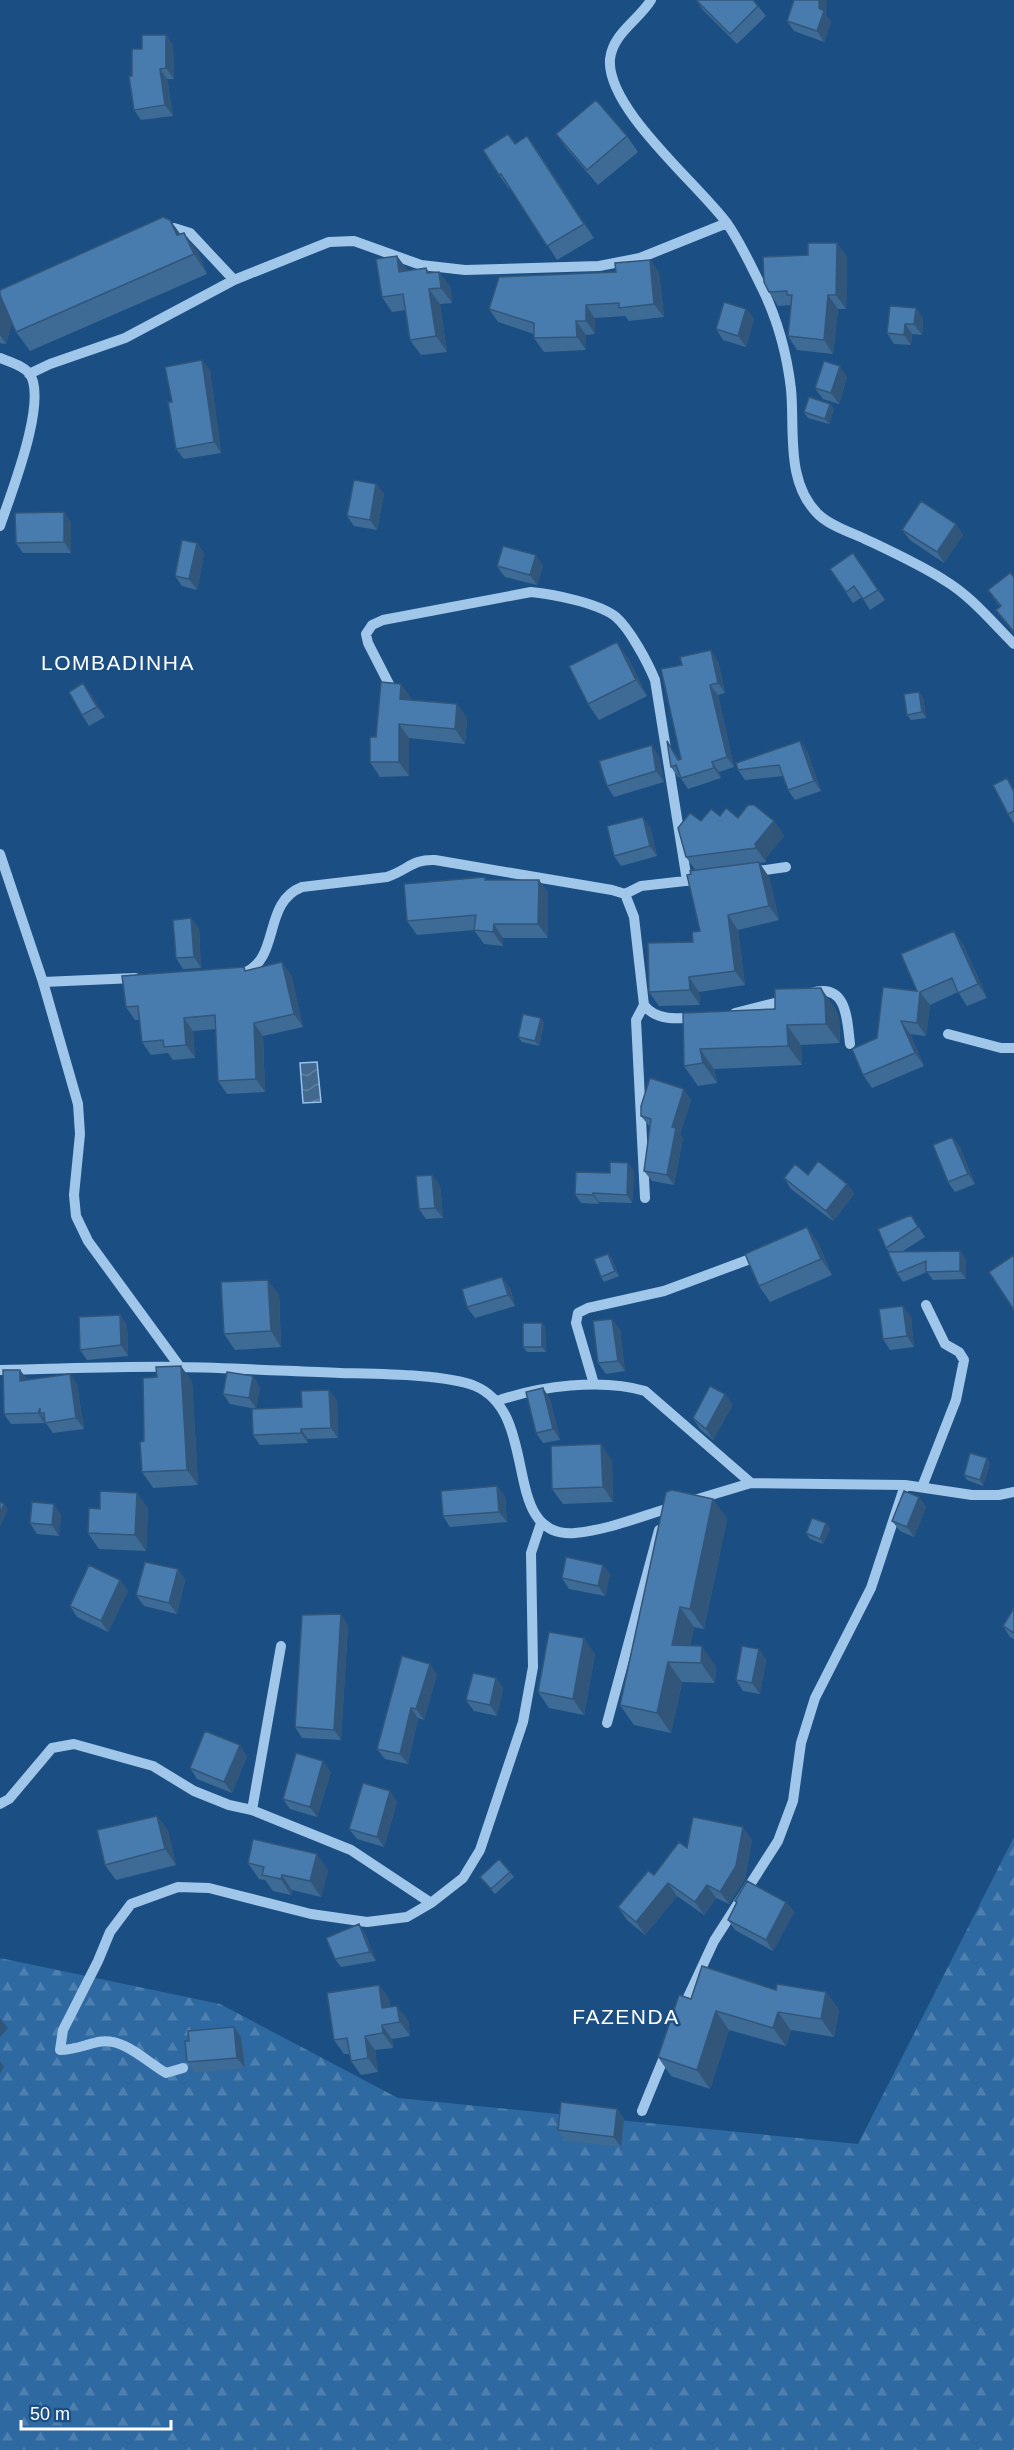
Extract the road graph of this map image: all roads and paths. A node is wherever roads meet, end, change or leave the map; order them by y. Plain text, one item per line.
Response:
1 (651, 0) edge
2 (727, 223) junction
3 (155, 236) edge
4 (234, 280) junction
5 (0, 358) edge
6 (29, 374) junction
7 (0, 526) edge
8 (1014, 644) edge
9 (391, 688) edge
10 (0, 854) edge
11 (786, 867) dead end
12 (742, 873) edge
13 (709, 878) edge
14 (687, 881) junction
15 (625, 894) junction
16 (226, 975) edge
17 (146, 978) edge
18 (43, 982) junction
19 (644, 1005) junction
20 (723, 1015) edge
21 (704, 1017) edge
22 (948, 1034) dead end
23 (850, 1044) dead end
24 (1014, 1048) edge
25 (645, 1198) dead end
26 (771, 1251) edge
27 (926, 1305) dead end
28 (180, 1367) junction
29 (0, 1370) edge
30 (594, 1384) junction
31 (497, 1401) junction
32 (751, 1483) junction
33 (905, 1485) junction
34 (922, 1487) junction
35 (1014, 1492) edge
36 (664, 1509) junction
37 (542, 1523) junction
38 (281, 1646) dead end
39 (608, 1723) dead end
40 (0, 1804) edge
41 (252, 1810) junction
42 (430, 1903) junction
43 (679, 2018) edge
44 (671, 2038) edge
45 (183, 2068) dead end
46 (642, 2111) dead end

1 - 2 street
2 - 4 street
2 - 8 street
3 - 4 street
4 - 6 street
5 - 6 street
6 - 7 street
9 - 14 street
10 - 18 street
11 - 12 street
13 - 14 street
14 - 15 street
15 - 16 street
15 - 19 street
17 - 18 street
18 - 28 street
19 - 21 street
19 - 25 street
20 - 23 street
22 - 24 street
26 - 30 street
27 - 34 street
28 - 29 street
28 - 31 street
30 - 31 street
30 - 32 street
31 - 37 street
32 - 33 street
32 - 36 street
33 - 34 street
33 - 43 street
34 - 35 street
36 - 37 street
36 - 39 street
37 - 42 street
38 - 41 street
40 - 41 street
41 - 42 street
42 - 45 street
44 - 46 street

